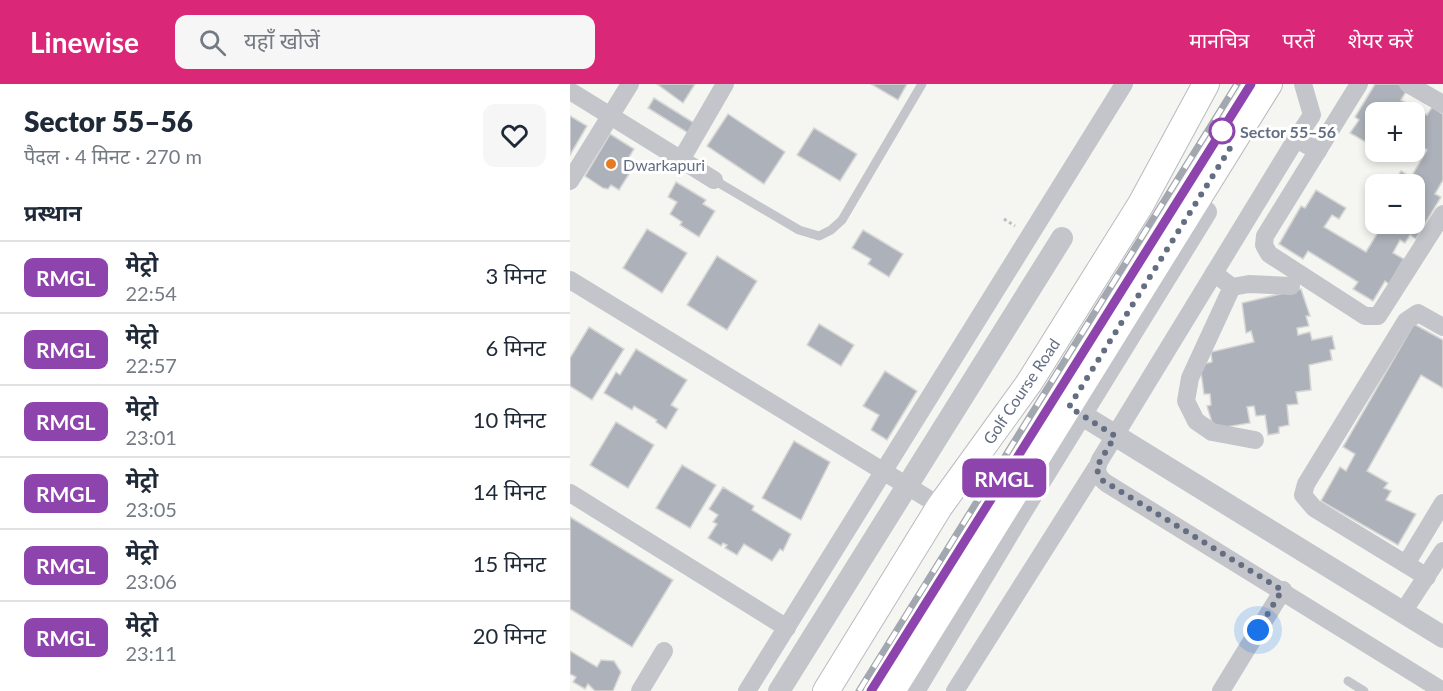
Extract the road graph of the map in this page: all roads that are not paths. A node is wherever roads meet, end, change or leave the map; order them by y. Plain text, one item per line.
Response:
1 (630, 84) edge
2 (725, 84) edge
3 (922, 84) edge
4 (1124, 84) edge
5 (1206, 84) edge
6 (1269, 84) edge
7 (1303, 84) edge
8 (1359, 84) edge
9 (1408, 84) edge
10 (570, 91) edge
11 (1443, 104) edge
12 (610, 114) junction
13 (1296, 138) junction
14 (1318, 151) junction
15 (681, 160) junction
16 (714, 180) joint
17 (570, 181) edge
18 (1206, 212) dead end
19 (1443, 214) edge
20 (1062, 238) dead end
21 (1214, 273) junction
22 (570, 280) edge
23 (1291, 286) dead end
24 (1232, 287) junction
25 (1443, 327) edge
26 (1075, 411) junction
27 (1115, 436) junction
28 (1255, 440) dead end
29 (1096, 468) junction
30 (882, 472) junction
31 (907, 486) junction
32 (570, 493) edge
33 (1443, 503) edge
34 (940, 506) junction
35 (1443, 551) edge
36 (1406, 564) junction
37 (1427, 576) junction
38 (1282, 590) junction
39 (1404, 612) junction
40 (787, 628) junction
41 (1443, 637) edge
42 (664, 651) dead end
43 (1348, 681) dead end
44 (640, 691) edge
45 (747, 691) edge
46 (779, 691) edge
47 (826, 691) edge
48 (892, 691) edge
49 (914, 691) edge
50 (955, 691) edge
51 (1221, 691) edge
52 (1364, 691) edge
53 (1443, 691) edge

1 - 12 street
2 - 15 street
3 - 16 lane
4 - 30 street
5 - 34 main road, Golf Course Road
6 - 26 main road
7 - 13 street
8 - 14 street
9 - 11 street
10 - 12 street
12 - 15 street
12 - 17 street
13 - 14 street
13 - 21 street
14 - 19 street
15 - 16 street
18 - 26 street
20 - 31 street
21 - 24 street
21 - 27 street
22 - 30 street
23 - 24 street
24 - 28 street
25 - 36 street
26 - 27 street
26 - 48 main road
26 - 49 street
27 - 29 street
27 - 39 street
29 - 38 street
29 - 50 street
30 - 31 street
30 - 40 street
31 - 34 street
31 - 46 street
32 - 40 street
33 - 36 street
34 - 47 main road, Golf Course Road
35 - 37 street
36 - 37 street
37 - 39 street
38 - 51 street
38 - 53 street
39 - 41 street
40 - 45 street
42 - 44 street
43 - 52 lane

